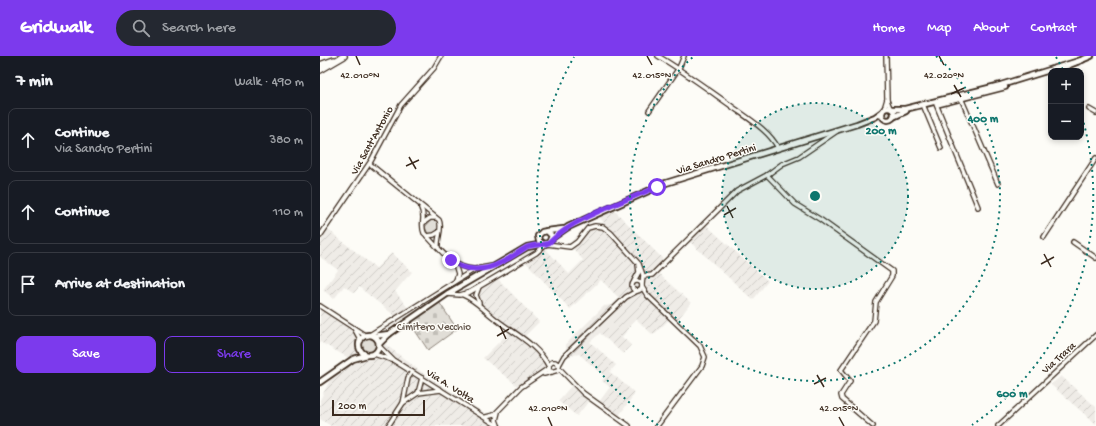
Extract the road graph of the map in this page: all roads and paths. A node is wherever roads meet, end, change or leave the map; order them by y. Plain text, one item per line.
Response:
1 (344, 56) edge
2 (441, 56) edge
3 (658, 56) edge
4 (684, 56) edge
5 (886, 56) edge
6 (1091, 56) edge
7 (1082, 60) junction
8 (320, 67) edge
9 (679, 68) junction
10 (1062, 68) edge
11 (1048, 73) edge
12 (961, 98) junction
13 (887, 99) junction
14 (936, 104) junction
15 (924, 107) junction
16 (891, 109) junction
17 (1089, 109) dead end
18 (649, 111) dead end
19 (883, 111) junction
20 (1096, 113) edge
21 (893, 118) junction
22 (871, 119) junction
23 (883, 119) junction
24 (840, 130) junction
25 (778, 148) junction
26 (941, 148) dead end
27 (1096, 158) edge
28 (370, 164) junction
29 (767, 174) junction
30 (998, 184) dead end
31 (418, 204) junction
32 (978, 207) dead end
33 (438, 219) junction
34 (423, 223) junction
35 (566, 228) junction
36 (440, 231) junction
37 (548, 231) junction
38 (320, 236) edge
39 (427, 236) junction
40 (538, 236) junction
41 (1044, 236) dead end
42 (551, 239) junction
43 (1073, 242) dead end
44 (545, 244) junction
45 (438, 247) junction
46 (528, 247) junction
47 (564, 247) junction
48 (1096, 258) edge
49 (636, 260) junction
50 (456, 264) junction
51 (499, 264) junction
52 (474, 269) junction
53 (644, 276) junction
54 (456, 280) junction
55 (634, 282) junction
56 (480, 286) junction
57 (632, 286) junction
58 (642, 286) junction
59 (637, 291) junction
60 (447, 294) junction
61 (462, 295) junction
62 (647, 295) junction
63 (626, 297) junction
64 (320, 306) edge
65 (482, 308) junction
66 (353, 328) junction
67 (389, 334) junction
68 (1096, 335) edge
69 (367, 336) junction
70 (374, 336) junction
71 (361, 341) junction
72 (379, 345) junction
73 (360, 348) junction
74 (374, 354) junction
75 (368, 355) junction
76 (564, 356) junction
77 (544, 358) junction
78 (353, 359) junction
79 (393, 360) junction
80 (554, 362) junction
81 (559, 367) junction
82 (551, 370) junction
83 (412, 372) junction
84 (565, 377) junction
85 (422, 378) junction
86 (320, 382) edge
87 (441, 390) junction
88 (418, 393) junction
89 (403, 402) junction
90 (495, 415) junction
91 (484, 417) junction
92 (491, 422) junction
93 (388, 426) edge
94 (498, 426) edge
95 (629, 426) edge
96 (657, 426) edge
97 (873, 426) edge
98 (998, 426) edge

1 - 8 highway
2 - 28 street, Via Sant'Antonio
3 - 9 street
4 - 9 street
5 - 13 street
6 - 7 main road, Via Sandro Pertini
7 - 10 main road, Via Sandro Pertini
7 - 16 main road, Via Sandro Pertini
9 - 18 street
9 - 25 street
11 - 12 main road, Via Sandro Pertini
12 - 14 main road, Via Sandro Pertini
12 - 30 street
13 - 16 street
13 - 19 street
14 - 15 main road, Via Sandro Pertini
14 - 32 street
15 - 21 main road, Via Sandro Pertini
15 - 26 street
16 - 19 main road, Via Sandro Pertini
16 - 21 main road
17 - 20 street
19 - 22 main road, Via Sandro Pertini
19 - 23 main road
21 - 23 main road, Via Sandro Pertini
22 - 23 main road, Via Sandro Pertini
22 - 24 main road, Via Sandro Pertini
24 - 25 main road, Via Sandro Pertini
24 - 29 street
25 - 35 main road, Via Sandro Pertini
27 - 41 street
28 - 31 street
28 - 38 street, Via Sant'Antonio
29 - 53 street
29 - 97 street
31 - 33 street
31 - 34 street
33 - 34 street
33 - 36 street
34 - 39 street
35 - 37 main road
35 - 42 main road, Via Sandro Pertini
36 - 39 street
36 - 45 street
37 - 40 main road
37 - 42 main road
39 - 45 street
40 - 44 main road
40 - 46 main road
42 - 44 main road, Via Sandro Pertini
42 - 47 street
43 - 48 street
44 - 46 main road
44 - 47 street
44 - 56 street
45 - 50 street
46 - 51 main road
47 - 49 street
49 - 53 street
49 - 55 street
50 - 52 street
50 - 54 street
51 - 52 street
51 - 60 main road
52 - 54 street
53 - 58 street
54 - 69 street
55 - 57 street
55 - 58 street
56 - 61 street
56 - 65 street
57 - 59 street
57 - 63 street
58 - 59 street
58 - 62 street
59 - 62 street
59 - 63 street
60 - 61 street
60 - 67 main road
61 - 65 street
62 - 96 street
63 - 76 street
64 - 66 street
65 - 77 street
66 - 69 street
66 - 71 street
67 - 70 main road
67 - 72 main road
68 - 98 street, Via Trara
69 - 70 main road
69 - 71 main road
70 - 72 main road
71 - 73 main road
72 - 74 main road
72 - 79 street, Via A. Volta
73 - 75 main road
73 - 78 main road
74 - 75 main road
74 - 79 street, Via A. Volta
75 - 78 main road
76 - 80 street
76 - 81 street
77 - 80 street
77 - 82 street
78 - 86 main road
79 - 83 street, Via A. Volta
80 - 81 street
80 - 82 street
81 - 82 street
81 - 84 street
82 - 84 street
82 - 90 street
83 - 85 street, Via A. Volta
83 - 89 street
84 - 95 street
85 - 87 street, Via A. Volta
85 - 88 street
87 - 88 street
87 - 91 street, Via A. Volta
88 - 89 street
89 - 93 street
90 - 91 street
90 - 92 street
90 - 94 street
91 - 92 street, Via A. Volta
92 - 94 street, Via A. Volta

